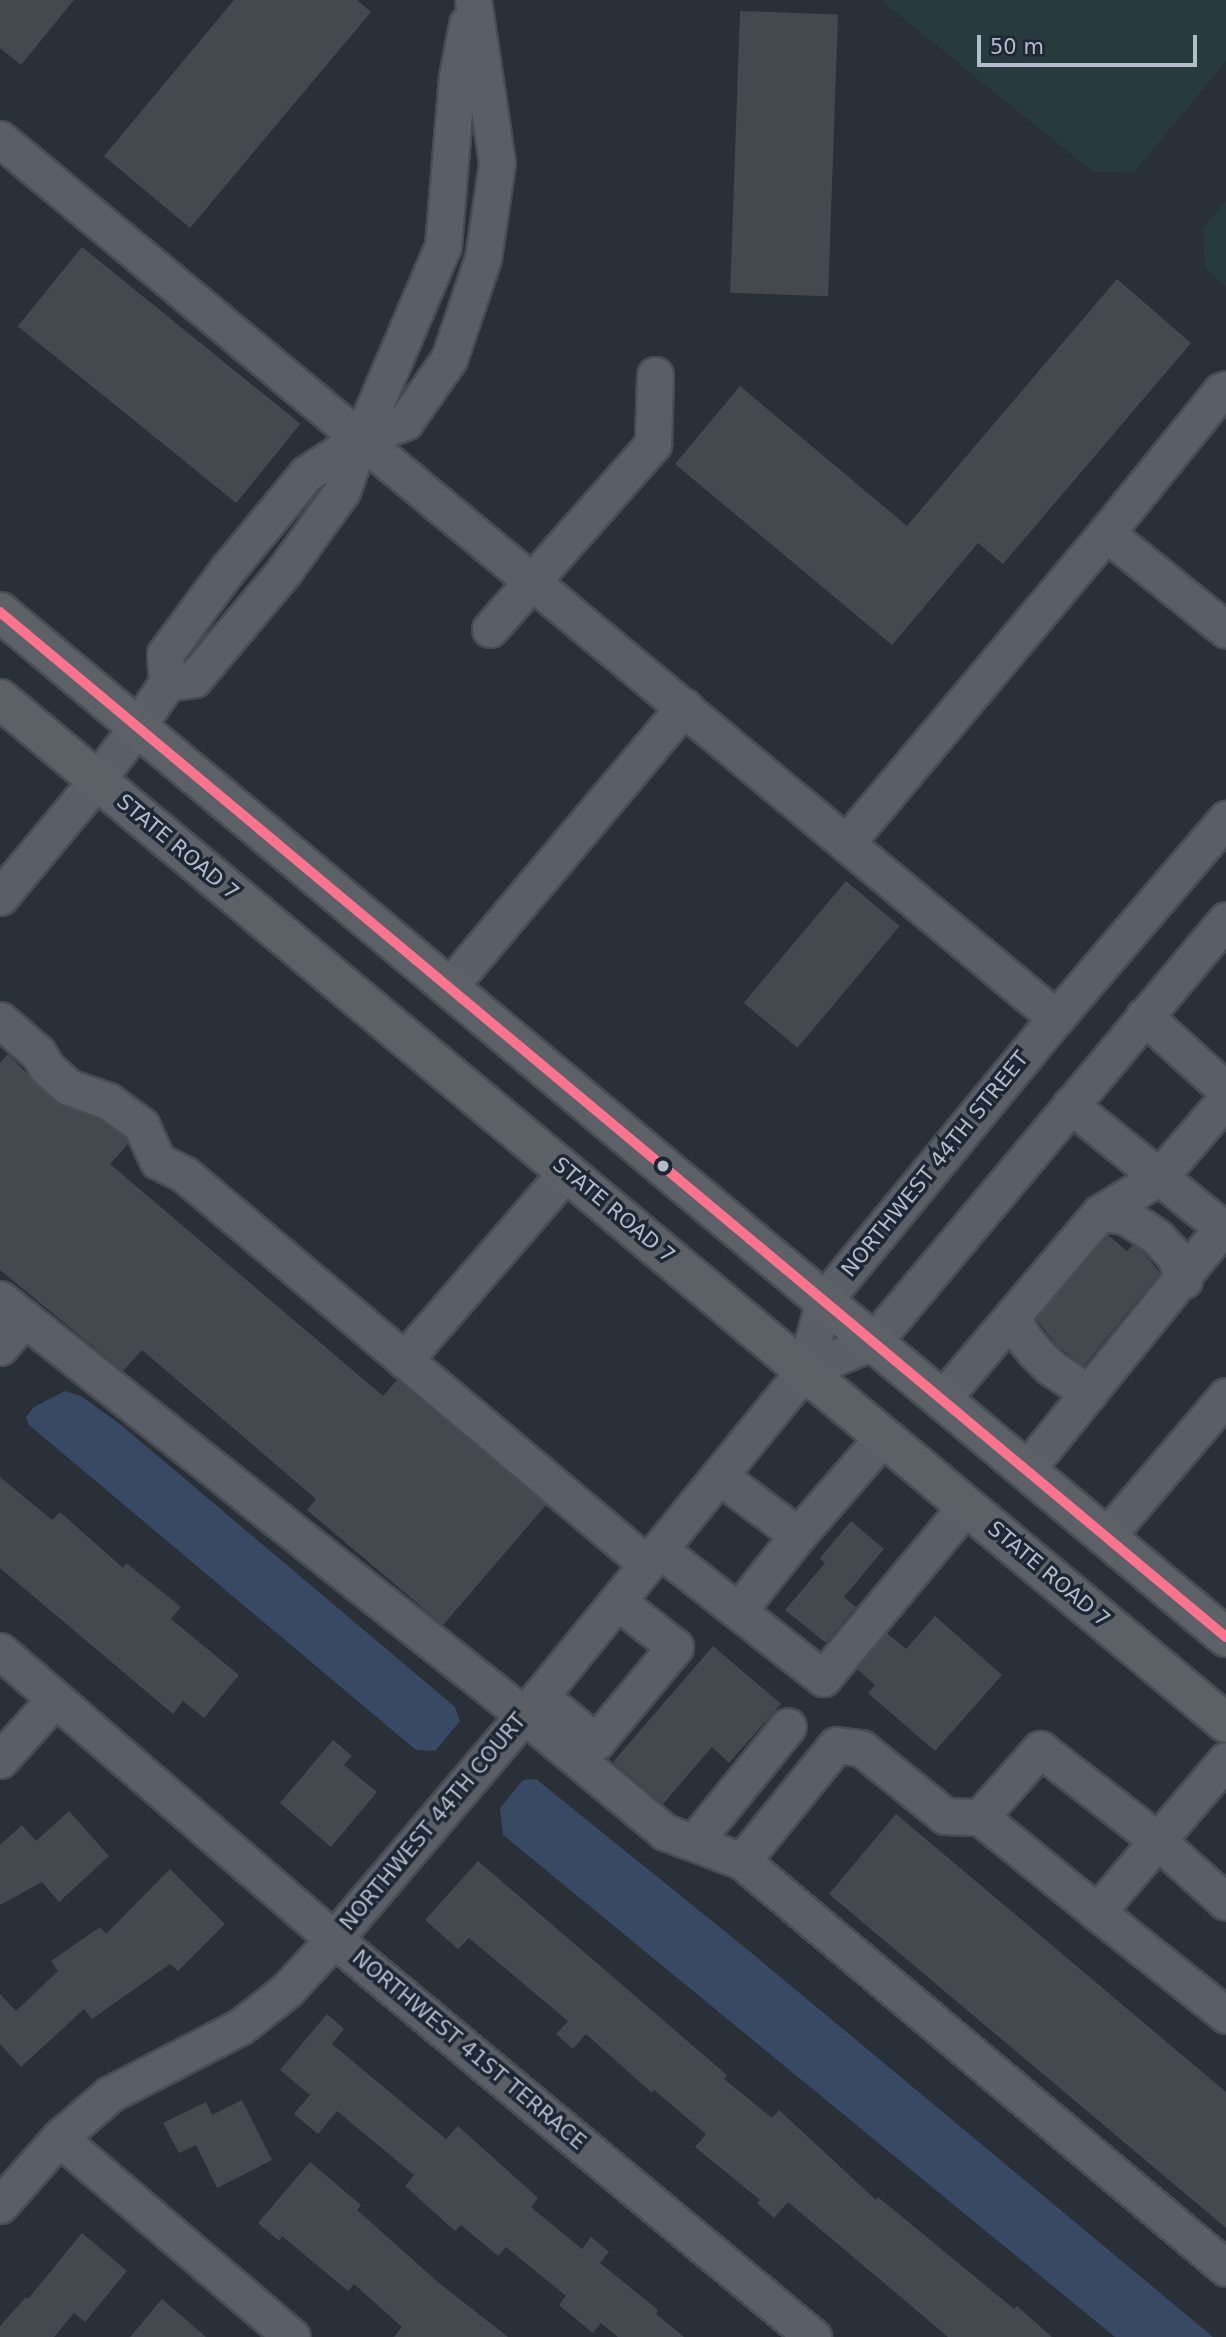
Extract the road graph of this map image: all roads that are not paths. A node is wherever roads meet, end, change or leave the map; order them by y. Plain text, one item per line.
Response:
1 (472, 0) edge
2 (0, 139) edge
3 (655, 375) dead end
4 (1226, 389) edge
5 (361, 438) junction
6 (1106, 533) junction
7 (532, 580) junction
8 (0, 612) edge
9 (491, 629) dead end
10 (1226, 630) edge
11 (0, 699) edge
12 (684, 707) junction
13 (137, 727) junction
14 (97, 780) junction
15 (1226, 819) edge
16 (846, 843) junction
17 (0, 897) edge
18 (1226, 920) edge
19 (449, 988) junction
20 (1144, 1016) junction
21 (1056, 1018) junction
22 (0, 1020) edge
23 (1226, 1090) edge
24 (1226, 1099) edge
25 (1070, 1105) junction
26 (567, 1171) junction
27 (1159, 1177) junction
28 (1100, 1213) junction
29 (1224, 1230) edge
30 (1184, 1279) junction
31 (824, 1300) junction
32 (12, 1308) edge
33 (1013, 1316) junction
34 (873, 1342) junction
35 (0, 1347) edge
36 (404, 1360) junction
37 (805, 1370) junction
38 (1089, 1393) junction
39 (942, 1399) junction
40 (1222, 1408) edge
41 (884, 1436) junction
42 (1026, 1470) junction
43 (719, 1476) junction
44 (967, 1505) junction
45 (798, 1535) junction
46 (1106, 1538) junction
47 (653, 1557) junction
48 (617, 1601) junction
49 (738, 1611) junction
50 (1226, 1637) edge
51 (0, 1651) edge
52 (55, 1699) junction
53 (532, 1705) junction
54 (1226, 1723) edge
55 (788, 1726) dead end
56 (0, 1760) edge
57 (1226, 1760) edge
58 (980, 1817) junction
59 (1158, 1840) junction
60 (694, 1842) junction
61 (742, 1861) junction
62 (1226, 1902) edge
63 (1097, 1912) junction
64 (334, 1938) junction
65 (1226, 2015) edge
66 (59, 2138) junction
67 (0, 2205) edge
68 (1226, 2268) edge
69 (776, 2326) edge
70 (292, 2337) edge
71 (813, 2337) edge

1 - 5 street
1 - 5 street
2 - 5 street
3 - 7 street
4 - 6 street
5 - 7 street
5 - 13 street
6 - 10 street
6 - 16 street
7 - 9 street
7 - 12 street
8 - 13 main road
11 - 14 main road, STATE ROAD 7
12 - 16 street
12 - 19 street
13 - 14 street
13 - 19 main road
14 - 17 street
14 - 26 main road, STATE ROAD 7
15 - 21 street, NORTHWEST 44TH STREET
16 - 21 street
18 - 20 street
19 - 31 main road
20 - 23 street
20 - 25 street
21 - 31 street, NORTHWEST 44TH STREET
22 - 36 street
24 - 27 street
25 - 27 street
25 - 34 street
26 - 36 street
26 - 37 main road, STATE ROAD 7
27 - 28 street
27 - 29 street
28 - 30 street
28 - 33 street
29 - 30 street
30 - 38 street
31 - 34 main road
31 - 37 street, NORTHWEST 44TH STREET
32 - 35 street
32 - 53 street
33 - 38 street
33 - 39 street
34 - 37 street
34 - 39 main road
36 - 47 street
37 - 41 main road, STATE ROAD 7
37 - 43 street, NORTHWEST 44TH COURT
38 - 42 street
39 - 42 main road
40 - 46 street
41 - 44 main road, STATE ROAD 7
41 - 45 street
42 - 46 main road
43 - 45 street
43 - 47 street, NORTHWEST 44TH COURT
44 - 49 street
44 - 54 main road, STATE ROAD 7
45 - 49 street
46 - 50 main road
47 - 48 street, NORTHWEST 44TH COURT
47 - 49 street
48 - 53 street, NORTHWEST 44TH COURT
48 - 53 street
51 - 52 street, NORTHWEST 41ST TERRACE
52 - 56 street
52 - 64 street, NORTHWEST 41ST TERRACE
53 - 60 street
53 - 64 street, NORTHWEST 44TH COURT
55 - 60 street
57 - 59 street
58 - 59 street
58 - 61 street
58 - 63 street
59 - 62 street
59 - 63 street
60 - 61 street
61 - 68 street
63 - 65 street
64 - 66 street, NORTHWEST 44TH COURT
64 - 69 street, NORTHWEST 41ST TERRACE
66 - 67 street, NORTHWEST 44TH COURT
66 - 70 street
69 - 71 street, NORTHWEST 41ST TERRACE

